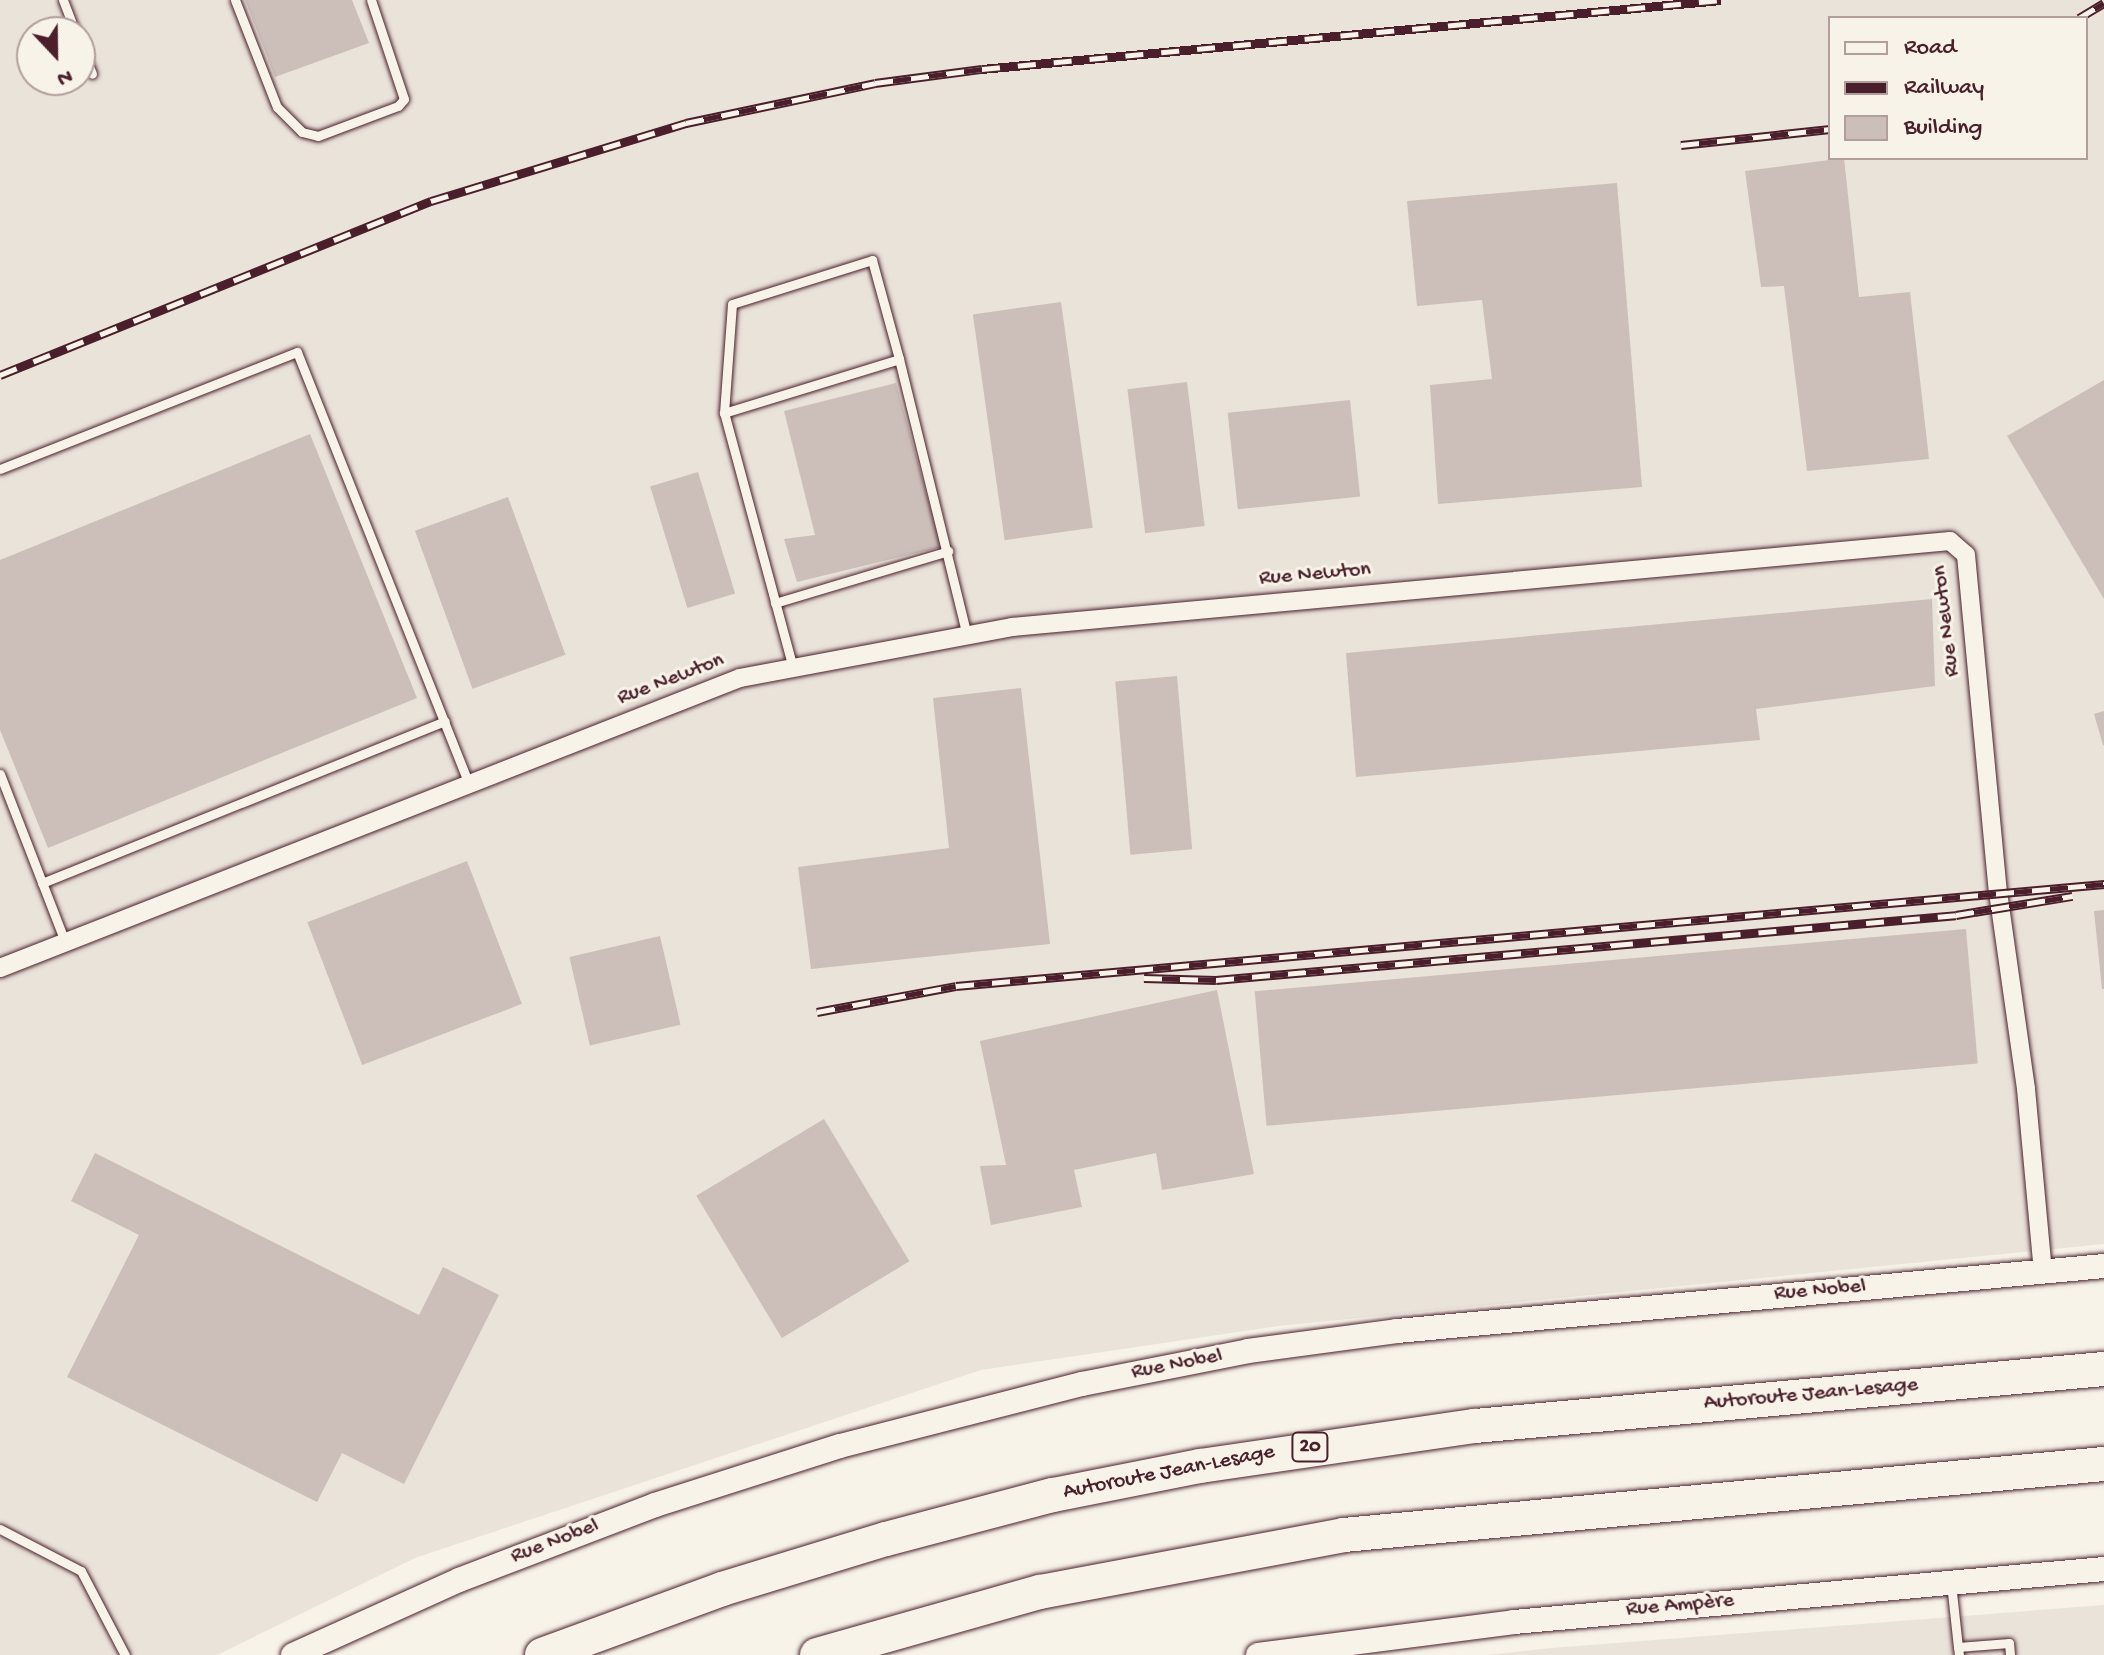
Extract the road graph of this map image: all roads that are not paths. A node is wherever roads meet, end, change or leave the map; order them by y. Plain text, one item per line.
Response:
1 (235, 0) edge
2 (371, 0) edge
3 (899, 359) junction
4 (724, 413) junction
5 (0, 469) edge
6 (948, 551) junction
7 (775, 603) junction
8 (967, 635) junction
9 (793, 668) junction
10 (445, 721) junction
11 (0, 774) edge
12 (469, 785) junction
13 (42, 883) junction
14 (65, 942) junction
15 (0, 968) edge
16 (2104, 1266) edge
17 (2043, 1272) junction
18 (2104, 1369) edge
19 (2104, 1464) edge
20 (0, 1529) edge
21 (2104, 1569) edge
22 (1951, 1582) junction
23 (1958, 1651) edge
24 (125, 1655) edge
25 (293, 1655) edge
26 (542, 1655) edge
27 (817, 1655) edge
28 (1258, 1655) edge
29 (2010, 1655) edge

1 - 2 lane
3 - 4 lane
3 - 4 lane
3 - 6 lane
4 - 7 lane
5 - 10 lane
6 - 7 lane
6 - 8 lane
7 - 9 lane
8 - 9 street, Rue Newton
8 - 17 street, Rue Newton
9 - 12 street, Rue Newton
10 - 12 lane
10 - 13 lane
11 - 13 lane
12 - 14 street, Rue Newton
13 - 14 lane
14 - 15 street, Rue Newton
16 - 17 street, Rue Nobel
17 - 25 street, Rue Nobel
18 - 26 highway, Autoroute Jean-Lesage / 20
19 - 27 highway
20 - 24 lane
21 - 22 street, Rue Ampère
22 - 23 lane
22 - 28 street, Rue Ampère
23 - 29 lane

